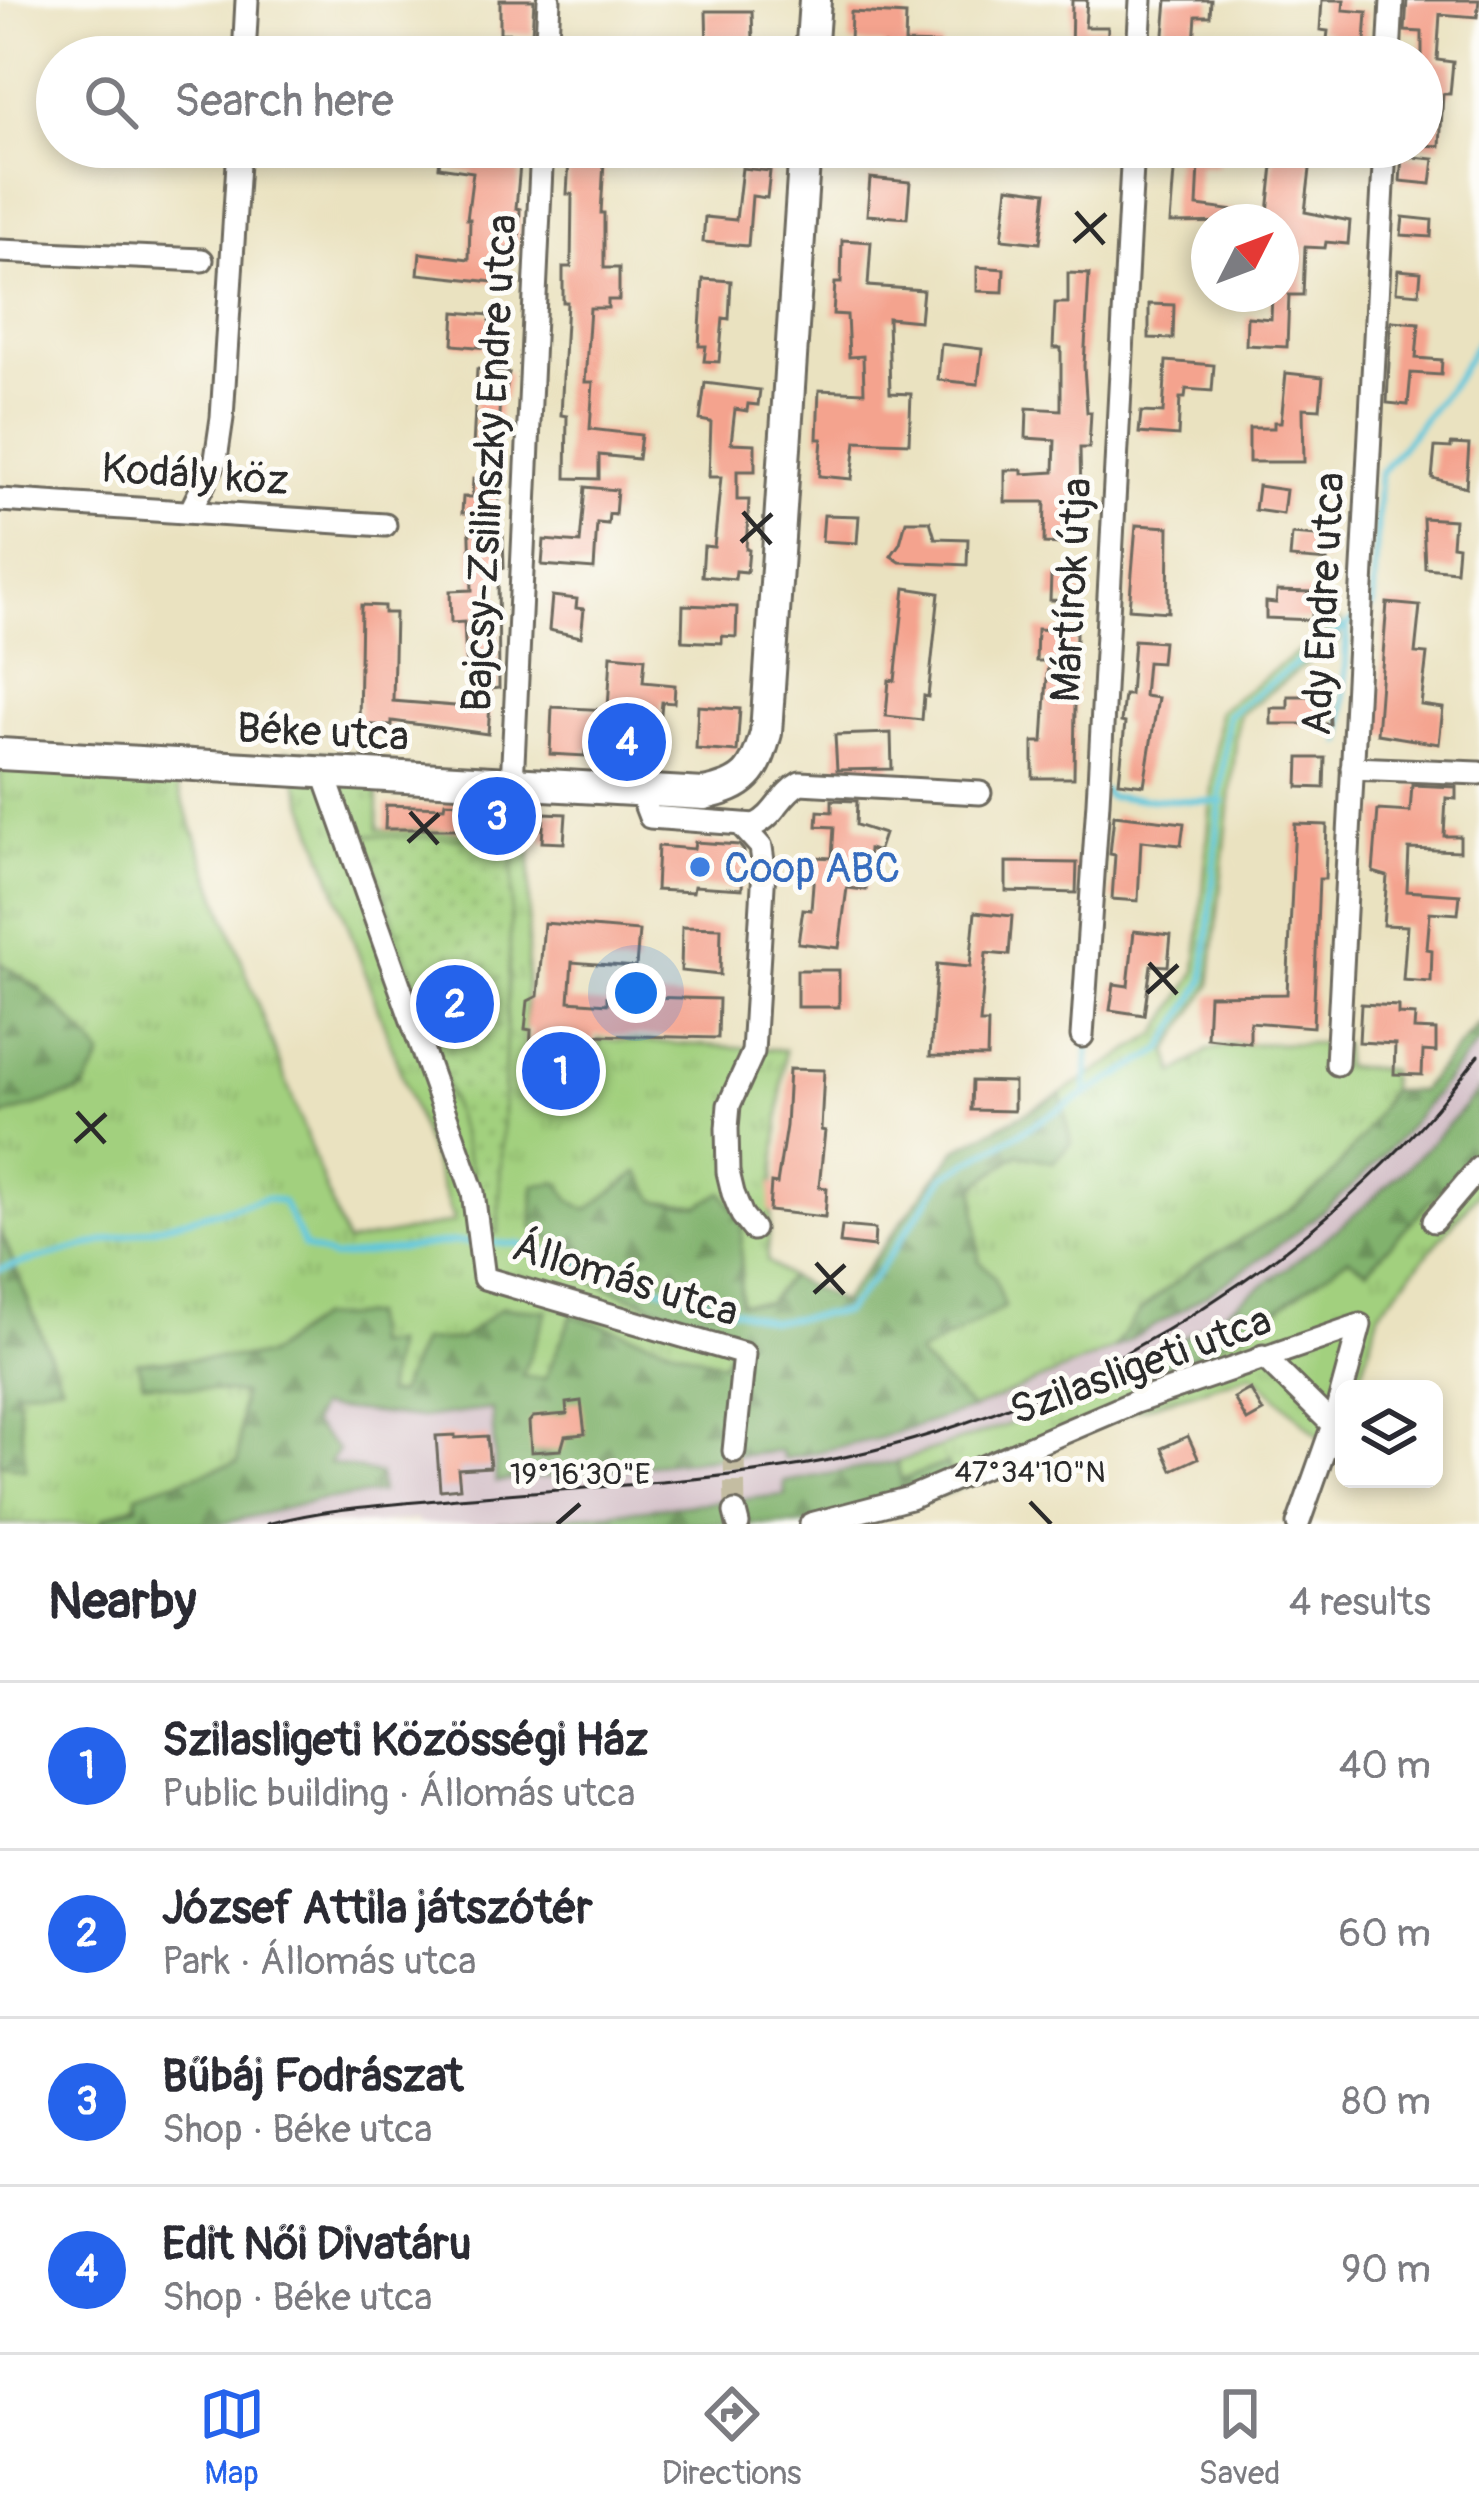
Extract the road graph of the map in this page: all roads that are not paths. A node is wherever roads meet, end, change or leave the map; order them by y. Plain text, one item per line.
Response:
1 (248, 0) edge
2 (549, 0) edge
3 (815, 0) edge
4 (1141, 0) edge
5 (1392, 0) edge
6 (245, 36) edge
7 (547, 36) edge
8 (812, 36) edge
9 (1139, 36) edge
10 (1390, 36) edge
11 (237, 168) edge
12 (541, 168) edge
13 (804, 168) edge
14 (1132, 168) edge
15 (1384, 168) edge
16 (0, 251) edge
17 (202, 260) dead end
18 (0, 500) edge
19 (190, 512) junction
20 (385, 524) dead end
21 (0, 754) edge
22 (1352, 768) junction
23 (1479, 773) edge
24 (324, 774) junction
25 (512, 784) junction
26 (640, 791) junction
27 (980, 793) dead end
28 (740, 824) junction
29 (1082, 1036) dead end
30 (1337, 1064) dead end
31 (1479, 1168) edge
32 (1434, 1221) dead end
33 (753, 1229) dead end
34 (1262, 1357) junction
35 (1333, 1425) junction
36 (734, 1451) tunnel mouth
37 (811, 1524) edge
38 (1298, 1524) edge

1 - 6 street
2 - 7 street
3 - 8 street
4 - 9 street
5 - 10 street
11 - 19 street
12 - 25 street, Bajcsy-Zsilinszky Endre utca
13 - 26 street, Béke utca
14 - 29 street, Mártírok útja
15 - 22 street, Ady Endre utca
16 - 17 street
18 - 19 street, Kodály köz
19 - 20 street, Kodály köz
21 - 24 street, Béke utca
22 - 23 street
22 - 30 street, Ady Endre utca
24 - 25 street, Béke utca
24 - 36 street, Állomás utca
25 - 26 street, Béke utca
26 - 28 street
27 - 28 street
28 - 33 street
31 - 32 street
34 - 35 street
34 - 35 street, Szilasligeti utca
34 - 37 street, Szilasligeti utca
35 - 38 street

